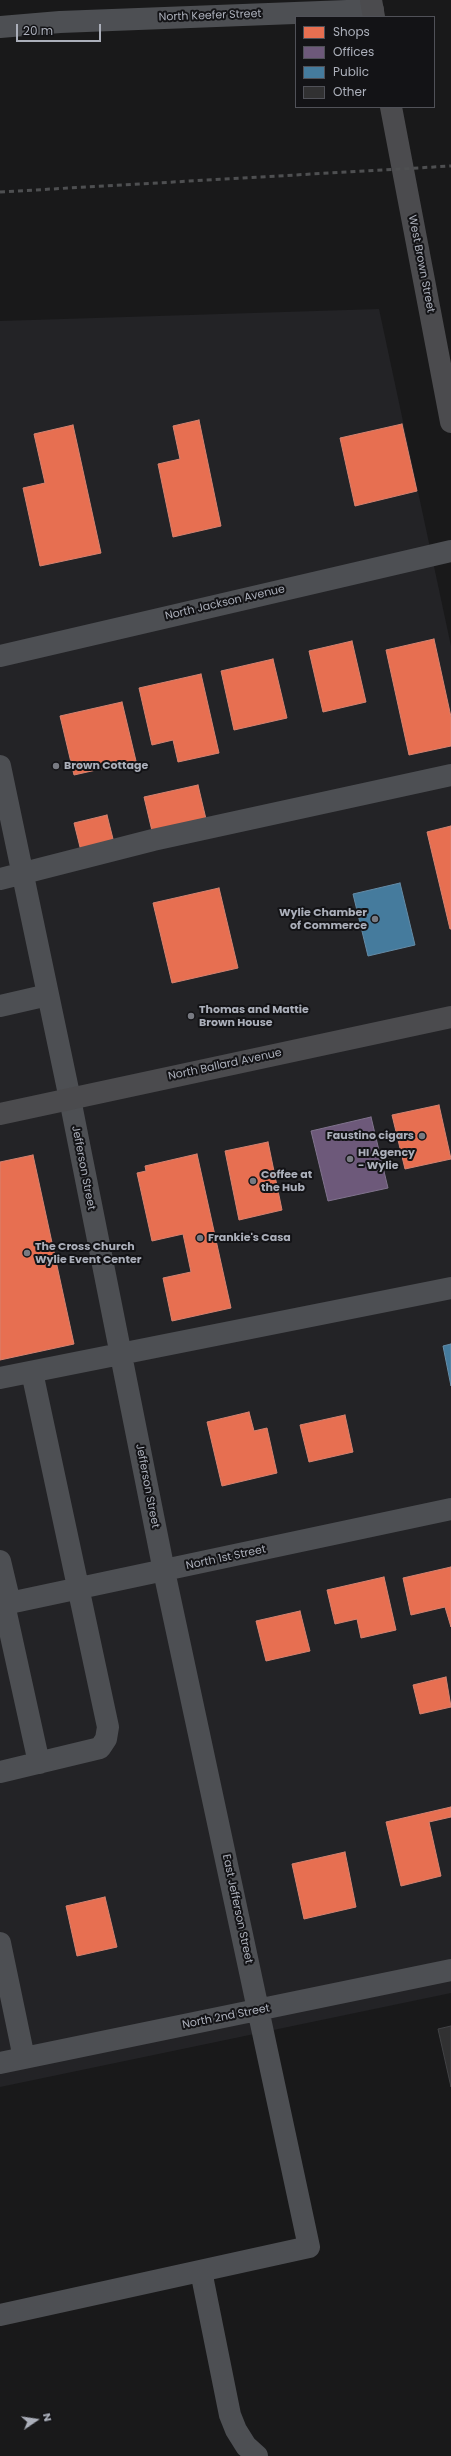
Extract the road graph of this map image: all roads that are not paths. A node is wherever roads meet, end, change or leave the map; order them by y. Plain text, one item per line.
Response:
1 (372, 9) edge
2 (0, 27) edge
3 (391, 108) edge
4 (451, 422) edge
5 (451, 551) edge
6 (0, 656) edge
7 (0, 766) edge
8 (451, 775) edge
9 (23, 874) junction
10 (0, 879) edge
11 (48, 995) junction
12 (0, 1006) edge
13 (451, 1017) edge
14 (70, 1099) junction
15 (0, 1114) edge
16 (451, 1288) edge
17 (120, 1353) junction
18 (32, 1372) junction
19 (0, 1378) edge
20 (451, 1509) edge
21 (0, 1561) edge
22 (164, 1571) junction
23 (78, 1589) junction
24 (5, 1604) edge
25 (39, 1763) junction
26 (0, 1772) edge
27 (0, 1943) edge
28 (451, 1970) edge
29 (259, 2011) junction
30 (24, 2058) junction
31 (0, 2063) edge
32 (201, 2271) junction
33 (0, 2315) edge
34 (257, 2456) edge

1 - 2 street, North Keefer Street
3 - 4 main road, West Brown Street
5 - 6 street, North Jackson Avenue
7 - 9 street, Jefferson Street
8 - 9 street
9 - 10 street
9 - 11 street, Jefferson Street
11 - 12 street
11 - 14 street, Jefferson Street
13 - 14 main road, North Ballard Avenue
14 - 15 main road, North Ballard Avenue
14 - 17 street, Jefferson Street
16 - 17 street
17 - 18 street
17 - 22 street, Jefferson Street
18 - 19 street
18 - 23 street
20 - 22 street, North 1st Street
21 - 24 street
22 - 23 street, North 1st Street
22 - 29 street, East Jefferson Street
23 - 24 street, North 1st Street
23 - 25 street
24 - 25 street
25 - 26 street
27 - 30 street
28 - 29 street, North 2nd Street
29 - 30 street, North 2nd Street
29 - 32 street, East Jefferson Street
30 - 31 street, North 2nd Street
32 - 33 street
32 - 34 street

